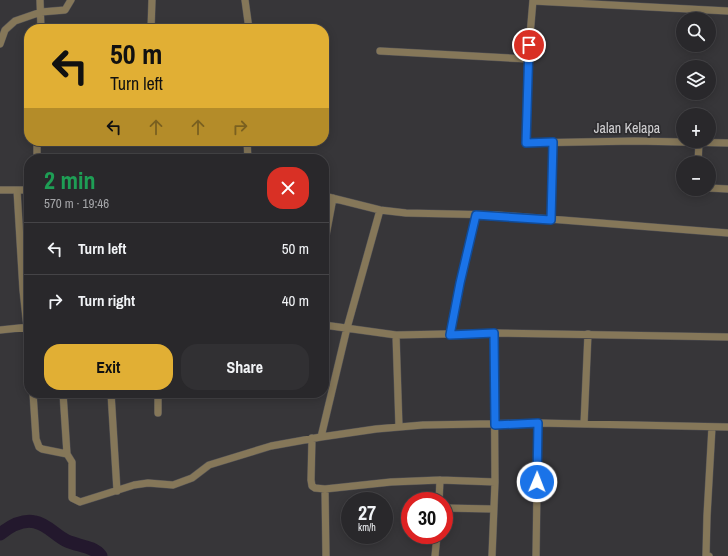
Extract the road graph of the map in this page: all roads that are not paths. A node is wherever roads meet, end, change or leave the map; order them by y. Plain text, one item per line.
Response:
1 (40, 0) edge
2 (71, 0) edge
3 (152, 0) edge
4 (245, 0) edge
5 (533, 1) edge
6 (728, 11) edge
7 (42, 12) junction
8 (41, 24) edge
9 (152, 24) edge
10 (248, 24) edge
11 (0, 44) edge
12 (380, 51) dead end
13 (528, 59) junction
14 (553, 142) junction
15 (676, 142) edge
16 (716, 143) edge
17 (728, 143) edge
18 (716, 188) edge
19 (728, 189) edge
20 (0, 190) edge
21 (17, 190) junction
22 (24, 190) edge
23 (329, 197) edge
24 (333, 198) junction
25 (380, 210) junction
26 (476, 215) junction
27 (329, 219) edge
28 (551, 220) junction
29 (728, 233) edge
30 (24, 297) edge
31 (329, 326) edge
32 (24, 327) edge
33 (347, 328) junction
34 (0, 330) edge
35 (494, 333) junction
36 (588, 334) junction
37 (396, 335) junction
38 (450, 335) junction
39 (728, 337) edge
40 (33, 398) edge
41 (63, 398) edge
42 (111, 398) edge
43 (158, 398) edge
44 (158, 413) dead end
45 (538, 423) junction
46 (584, 424) junction
47 (495, 425) junction
48 (399, 427) junction
49 (712, 427) junction
50 (728, 427) edge
51 (321, 437) junction
52 (312, 438) junction
53 (67, 454) junction
54 (440, 480) junction
55 (495, 482) junction
56 (325, 489) junction
57 (117, 491) junction
58 (439, 492) edge
59 (453, 508) edge
60 (493, 508) junction
61 (436, 544) edge
62 (326, 556) edge
63 (435, 556) edge
64 (492, 556) edge
65 (536, 556) edge
66 (707, 556) edge

1 - 7 street
2 - 7 street
3 - 9 street
4 - 10 street
5 - 6 street
5 - 13 street
7 - 8 street
7 - 11 street
12 - 13 street
13 - 14 street, Jalan Kelapa
14 - 15 street, Jalan Kelapa
14 - 28 street
16 - 17 street, Jalan Kelapa
18 - 19 street
20 - 21 street
21 - 22 street
21 - 30 street
23 - 24 street
24 - 25 street
24 - 27 street
25 - 26 street
25 - 33 street
26 - 28 street
26 - 38 street
28 - 29 street
31 - 33 street
32 - 34 street
33 - 37 street
33 - 51 street
35 - 36 street
35 - 38 street
35 - 47 street
36 - 39 street
36 - 46 street
37 - 38 street
37 - 48 street
40 - 53 street
41 - 53 street
42 - 57 street
43 - 44 street
45 - 46 street
45 - 47 street
45 - 65 street
46 - 49 street
47 - 48 street
47 - 55 street
48 - 51 street
49 - 50 street
49 - 66 street
51 - 52 street
52 - 56 street
52 - 57 street
53 - 57 street
54 - 55 street
54 - 56 street
54 - 58 street
55 - 60 street
56 - 62 street
59 - 60 street
60 - 64 street
61 - 63 street

